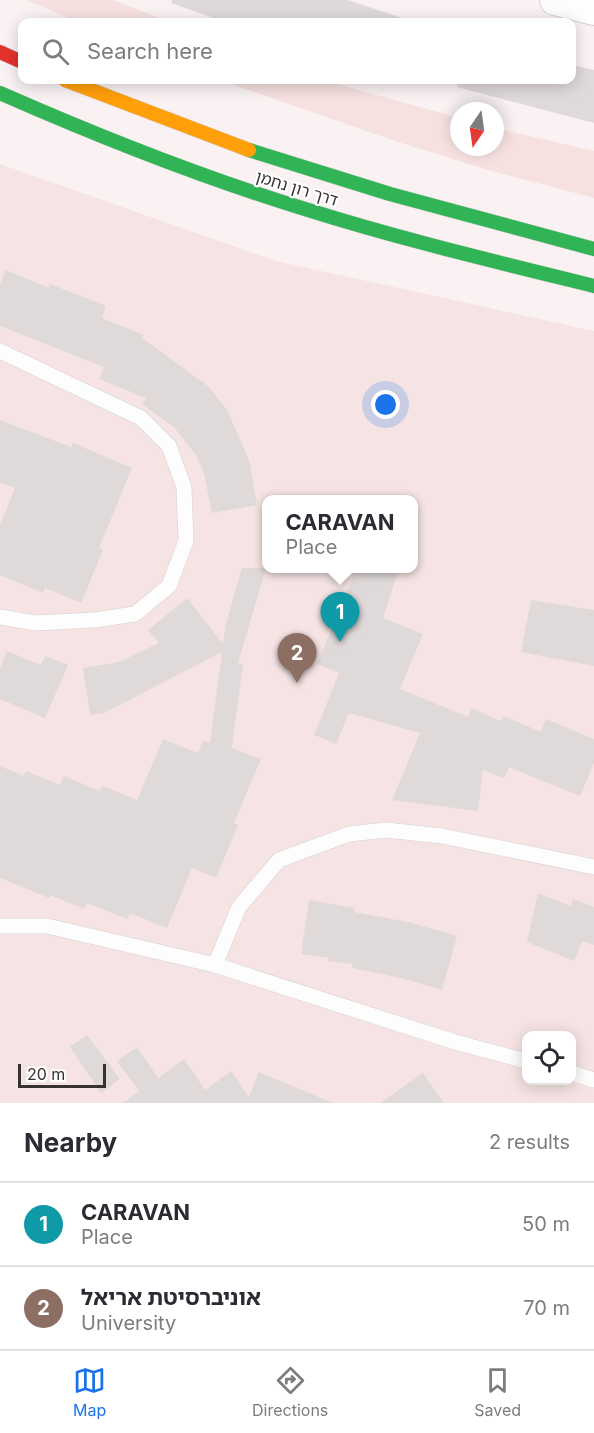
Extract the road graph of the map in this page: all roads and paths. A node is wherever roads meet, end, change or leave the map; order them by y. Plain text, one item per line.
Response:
1 (555, 0) edge
2 (594, 10) edge
3 (0, 52) edge
4 (18, 60) edge
5 (75, 84) edge
6 (0, 93) edge
7 (594, 249) edge
8 (594, 286) edge
9 (0, 351) edge
10 (0, 617) edge
11 (594, 867) edge
12 (0, 926) edge
13 (215, 965) junction
14 (522, 1060) edge
15 (576, 1074) edge
16 (594, 1080) edge

1 - 2 street
3 - 4 main road
5 - 7 main road, דרך רון נחמן
6 - 8 main road, דרך רון נחמן
9 - 10 lane
11 - 13 lane
12 - 13 lane
13 - 14 lane
15 - 16 lane

